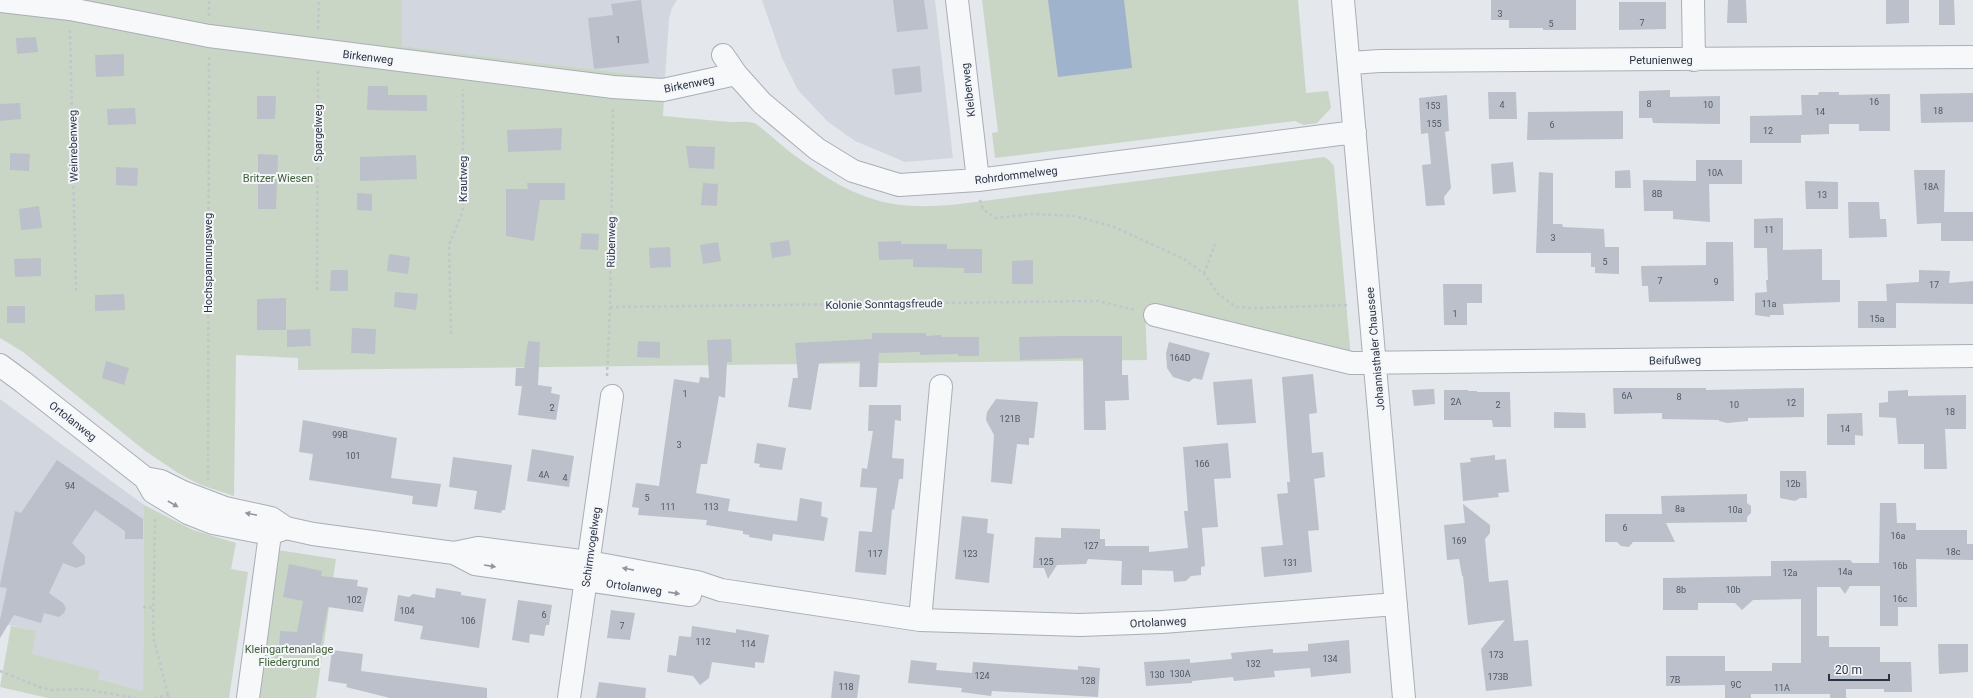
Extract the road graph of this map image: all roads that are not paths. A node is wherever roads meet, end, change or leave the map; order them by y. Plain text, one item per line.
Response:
1 (0, 0) edge
2 (957, 0) edge
3 (1343, 0) edge
4 (1693, 0) edge
5 (723, 55) dead end
6 (1973, 57) edge
7 (1694, 60) junction
8 (1350, 63) junction
9 (736, 74) junction
10 (1355, 132) junction
11 (978, 180) junction
12 (1155, 315) road end
13 (1973, 356) edge
14 (1376, 362) junction
15 (0, 365) edge
16 (941, 386) dead end
17 (612, 396) road end
18 (278, 531) junction
19 (587, 571) junction
20 (1396, 604) junction
21 (920, 620) junction
22 (248, 698) edge
23 (569, 698) edge
24 (1404, 698) edge

1 - 9 street, Birkenweg
2 - 11 street, Kleiberweg
3 - 8 street, Johannisthaler Chaussee
4 - 7 street
5 - 9 street, Rohrdommelweg
6 - 7 street, Petunienweg
7 - 8 street, Petunienweg
8 - 10 street, Johannisthaler Chaussee
9 - 11 street, Rohrdommelweg
10 - 11 street, Rohrdommelweg
10 - 14 street, Johannisthaler Chaussee
12 - 14 street, Beifußweg
13 - 14 street, Beifußweg
14 - 20 street, Johannisthaler Chaussee
15 - 18 street, Ortolanweg
16 - 21 street
17 - 19 street, Schirmvogelweg
18 - 19 street, Ortolanweg
18 - 22 street
19 - 21 street, Ortolanweg
19 - 23 street, Schirmvogelweg
20 - 21 street, Ortolanweg
20 - 24 street, Johannisthaler Chaussee

